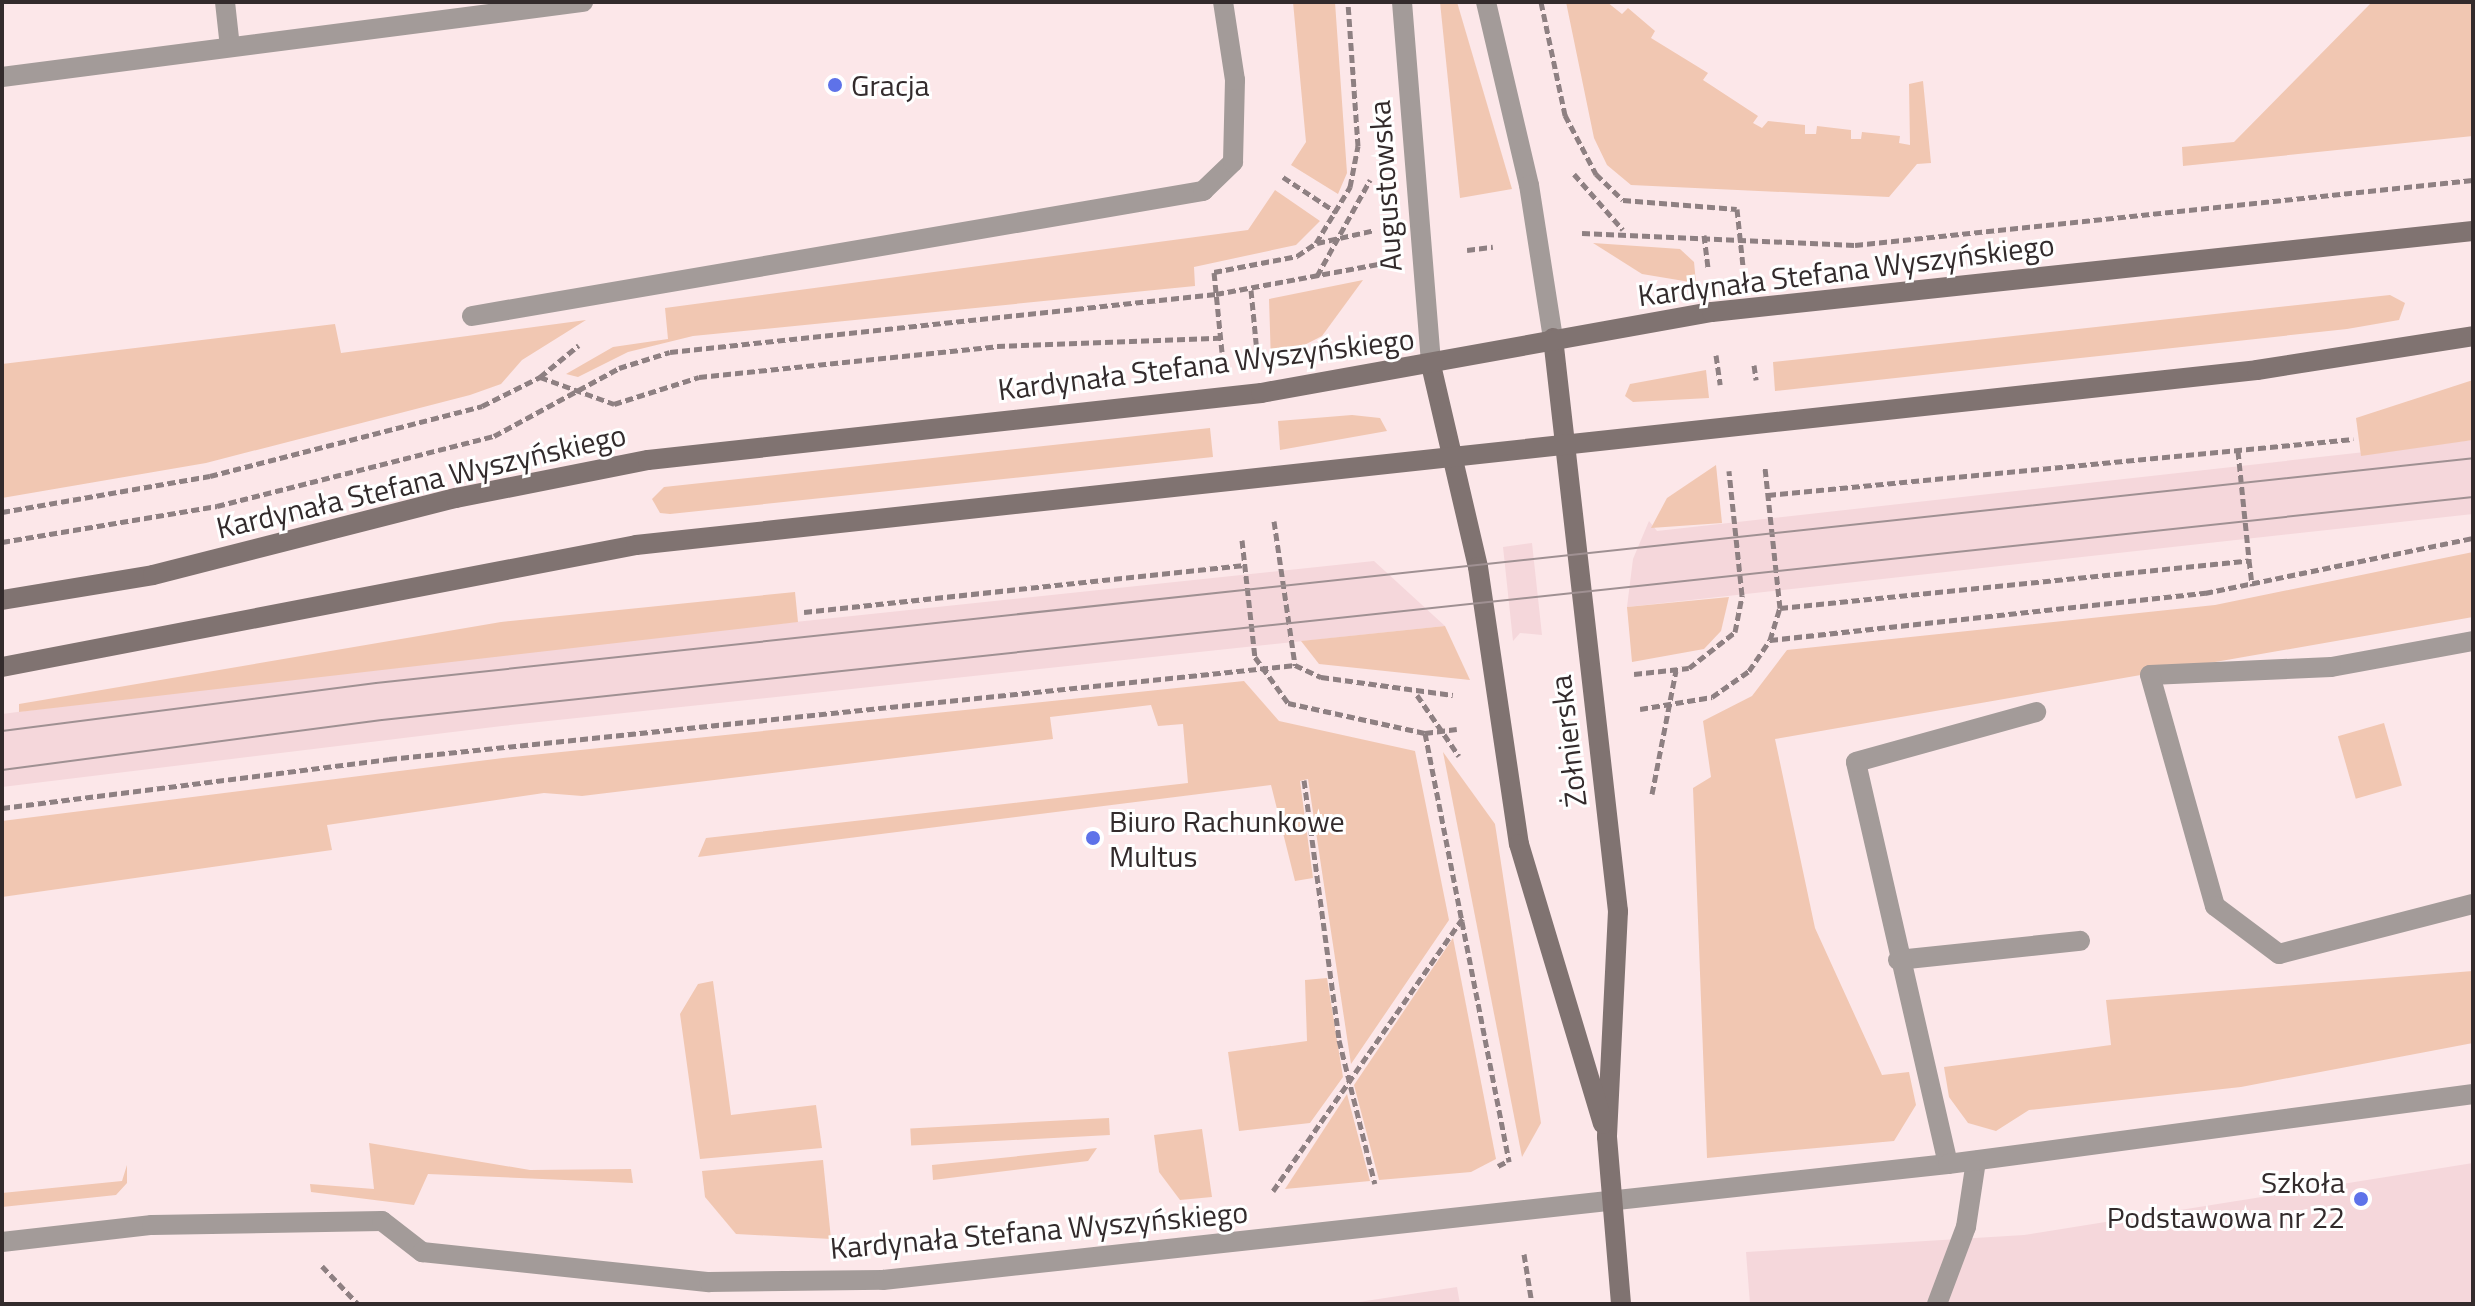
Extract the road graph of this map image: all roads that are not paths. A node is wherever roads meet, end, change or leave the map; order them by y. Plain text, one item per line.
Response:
1 (225, 2) edge
2 (583, 2) edge
3 (1223, 2) edge
4 (1402, 2) edge
5 (1486, 2) edge
6 (556, 4) edge
7 (230, 47) junction
8 (2, 77) edge
9 (2473, 231) edge
10 (472, 316) dead end
11 (2473, 336) edge
12 (1553, 338) junction
13 (1431, 365) junction
14 (1564, 444) junction
15 (1453, 459) junction
16 (2, 600) edge
17 (2473, 641) edge
18 (2, 667) edge
19 (2036, 712) dead end
20 (2473, 904) edge
21 (2080, 941) dead end
22 (1898, 960) junction
23 (2473, 1094) edge
24 (1607, 1137) junction
25 (1976, 1161) junction
26 (1948, 1164) junction
27 (1612, 1201) junction
28 (2, 1242) edge
29 (1621, 1304) edge
30 (1937, 1304) edge

1 - 7 street
2 - 6 street
3 - 10 street
4 - 13 street, Augustowska
5 - 12 street
6 - 7 street
7 - 8 street
9 - 12 main road, Kardynała Stefana Wyszyńskiego
11 - 14 main road
12 - 13 main road, Kardynała Stefana Wyszyńskiego
12 - 14 main road, Żołnierska
13 - 15 main road, Żołnierska
13 - 16 main road, Kardynała Stefana Wyszyńskiego
14 - 15 main road
14 - 24 main road, Żołnierska
15 - 18 main road
15 - 24 main road, Żołnierska
17 - 20 street
19 - 22 street
21 - 22 street
22 - 26 street
23 - 25 street, Kardynała Stefana Wyszyńskiego
24 - 27 main road, Żołnierska
25 - 26 street, Kardynała Stefana Wyszyńskiego
25 - 30 street
26 - 27 street, Kardynała Stefana Wyszyńskiego
27 - 28 street, Kardynała Stefana Wyszyńskiego
27 - 29 main road, Żołnierska

